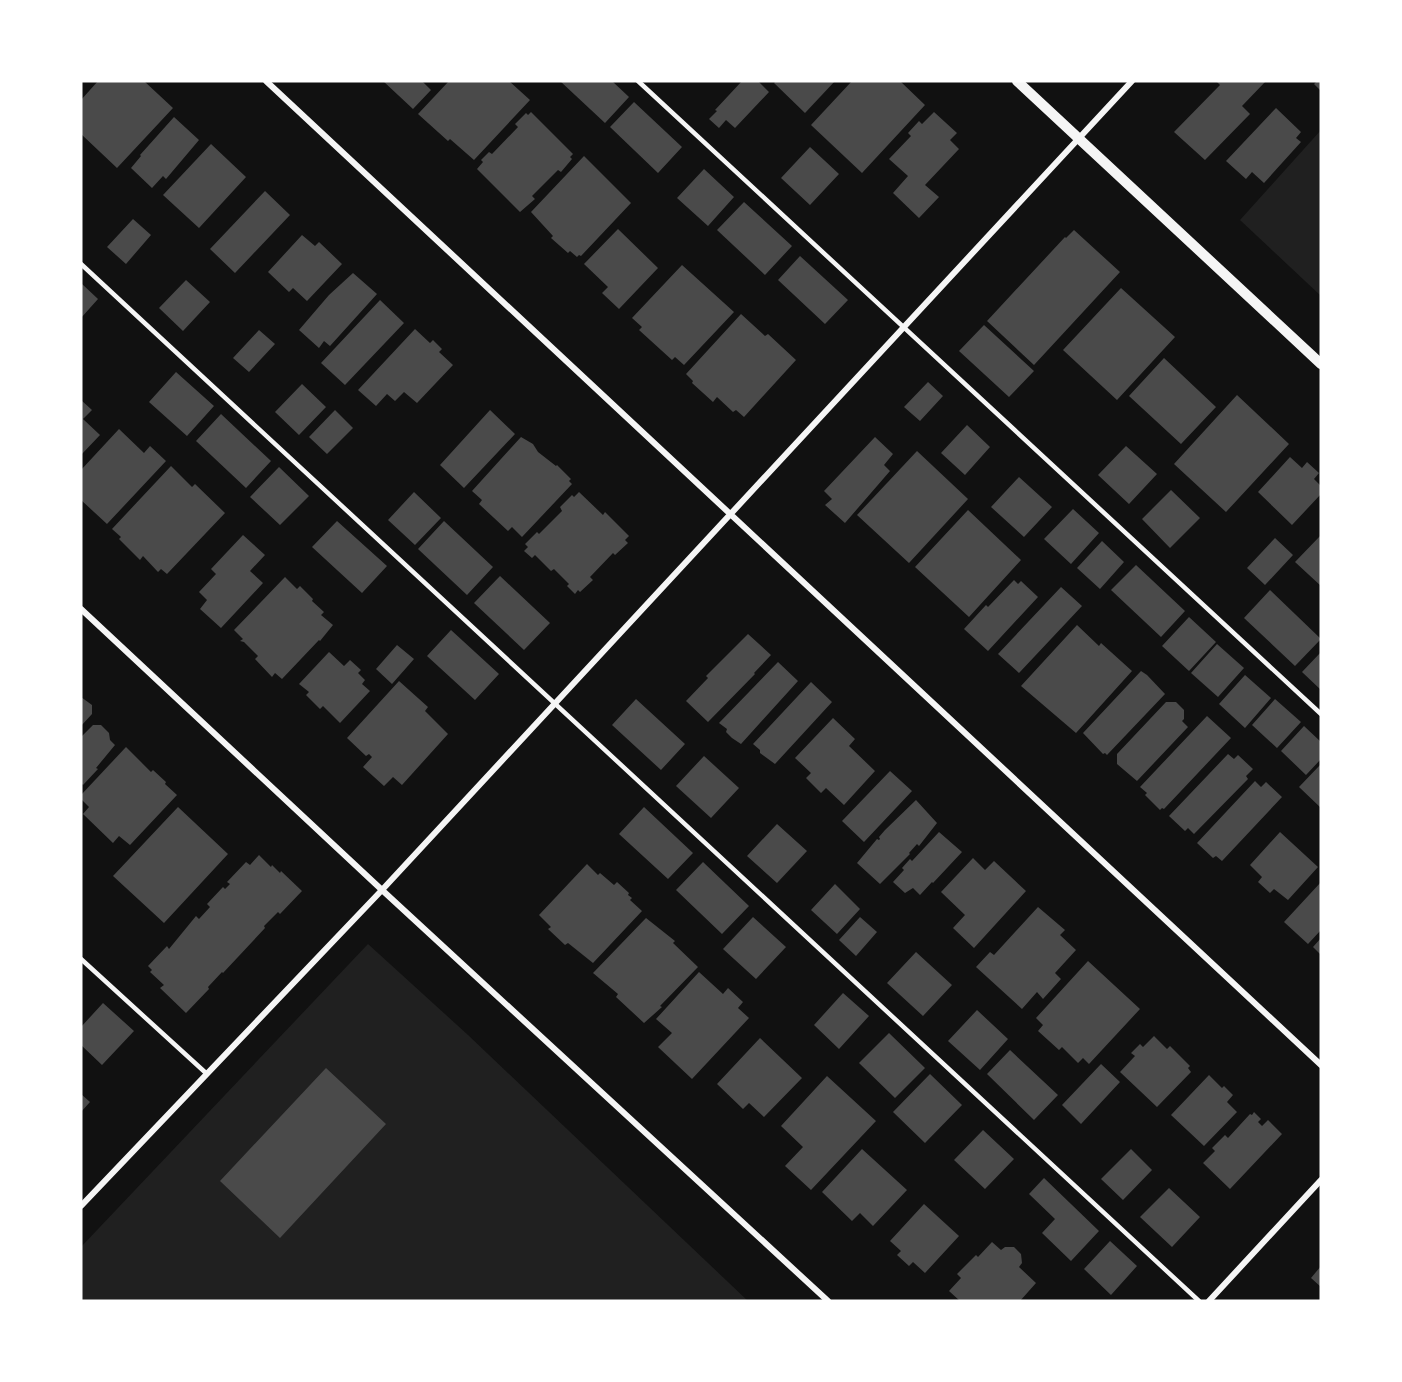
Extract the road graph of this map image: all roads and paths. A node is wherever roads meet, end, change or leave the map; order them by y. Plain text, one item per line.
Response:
1 (266, 81) edge
2 (638, 81) edge
3 (1017, 81) edge
4 (1132, 81) edge
5 (1078, 138) junction
6 (81, 264) edge
7 (902, 327) junction
8 (1321, 363) edge
9 (730, 513) junction
10 (81, 609) edge
11 (553, 704) junction
12 (1321, 714) edge
13 (382, 890) junction
14 (81, 958) edge
15 (1321, 1065) edge
16 (207, 1074) junction
17 (1321, 1180) edge
18 (81, 1206) edge
19 (828, 1301) edge
20 (1198, 1301) edge
21 (1209, 1301) edge

1 - 9 street
2 - 7 lane
3 - 5 street
4 - 5 street
5 - 7 street
5 - 8 street
6 - 11 lane
7 - 9 street
7 - 12 lane
9 - 11 street
9 - 15 street
10 - 13 street
11 - 13 street
11 - 20 lane
13 - 16 street
13 - 19 street
14 - 16 lane
16 - 18 street
17 - 21 street

